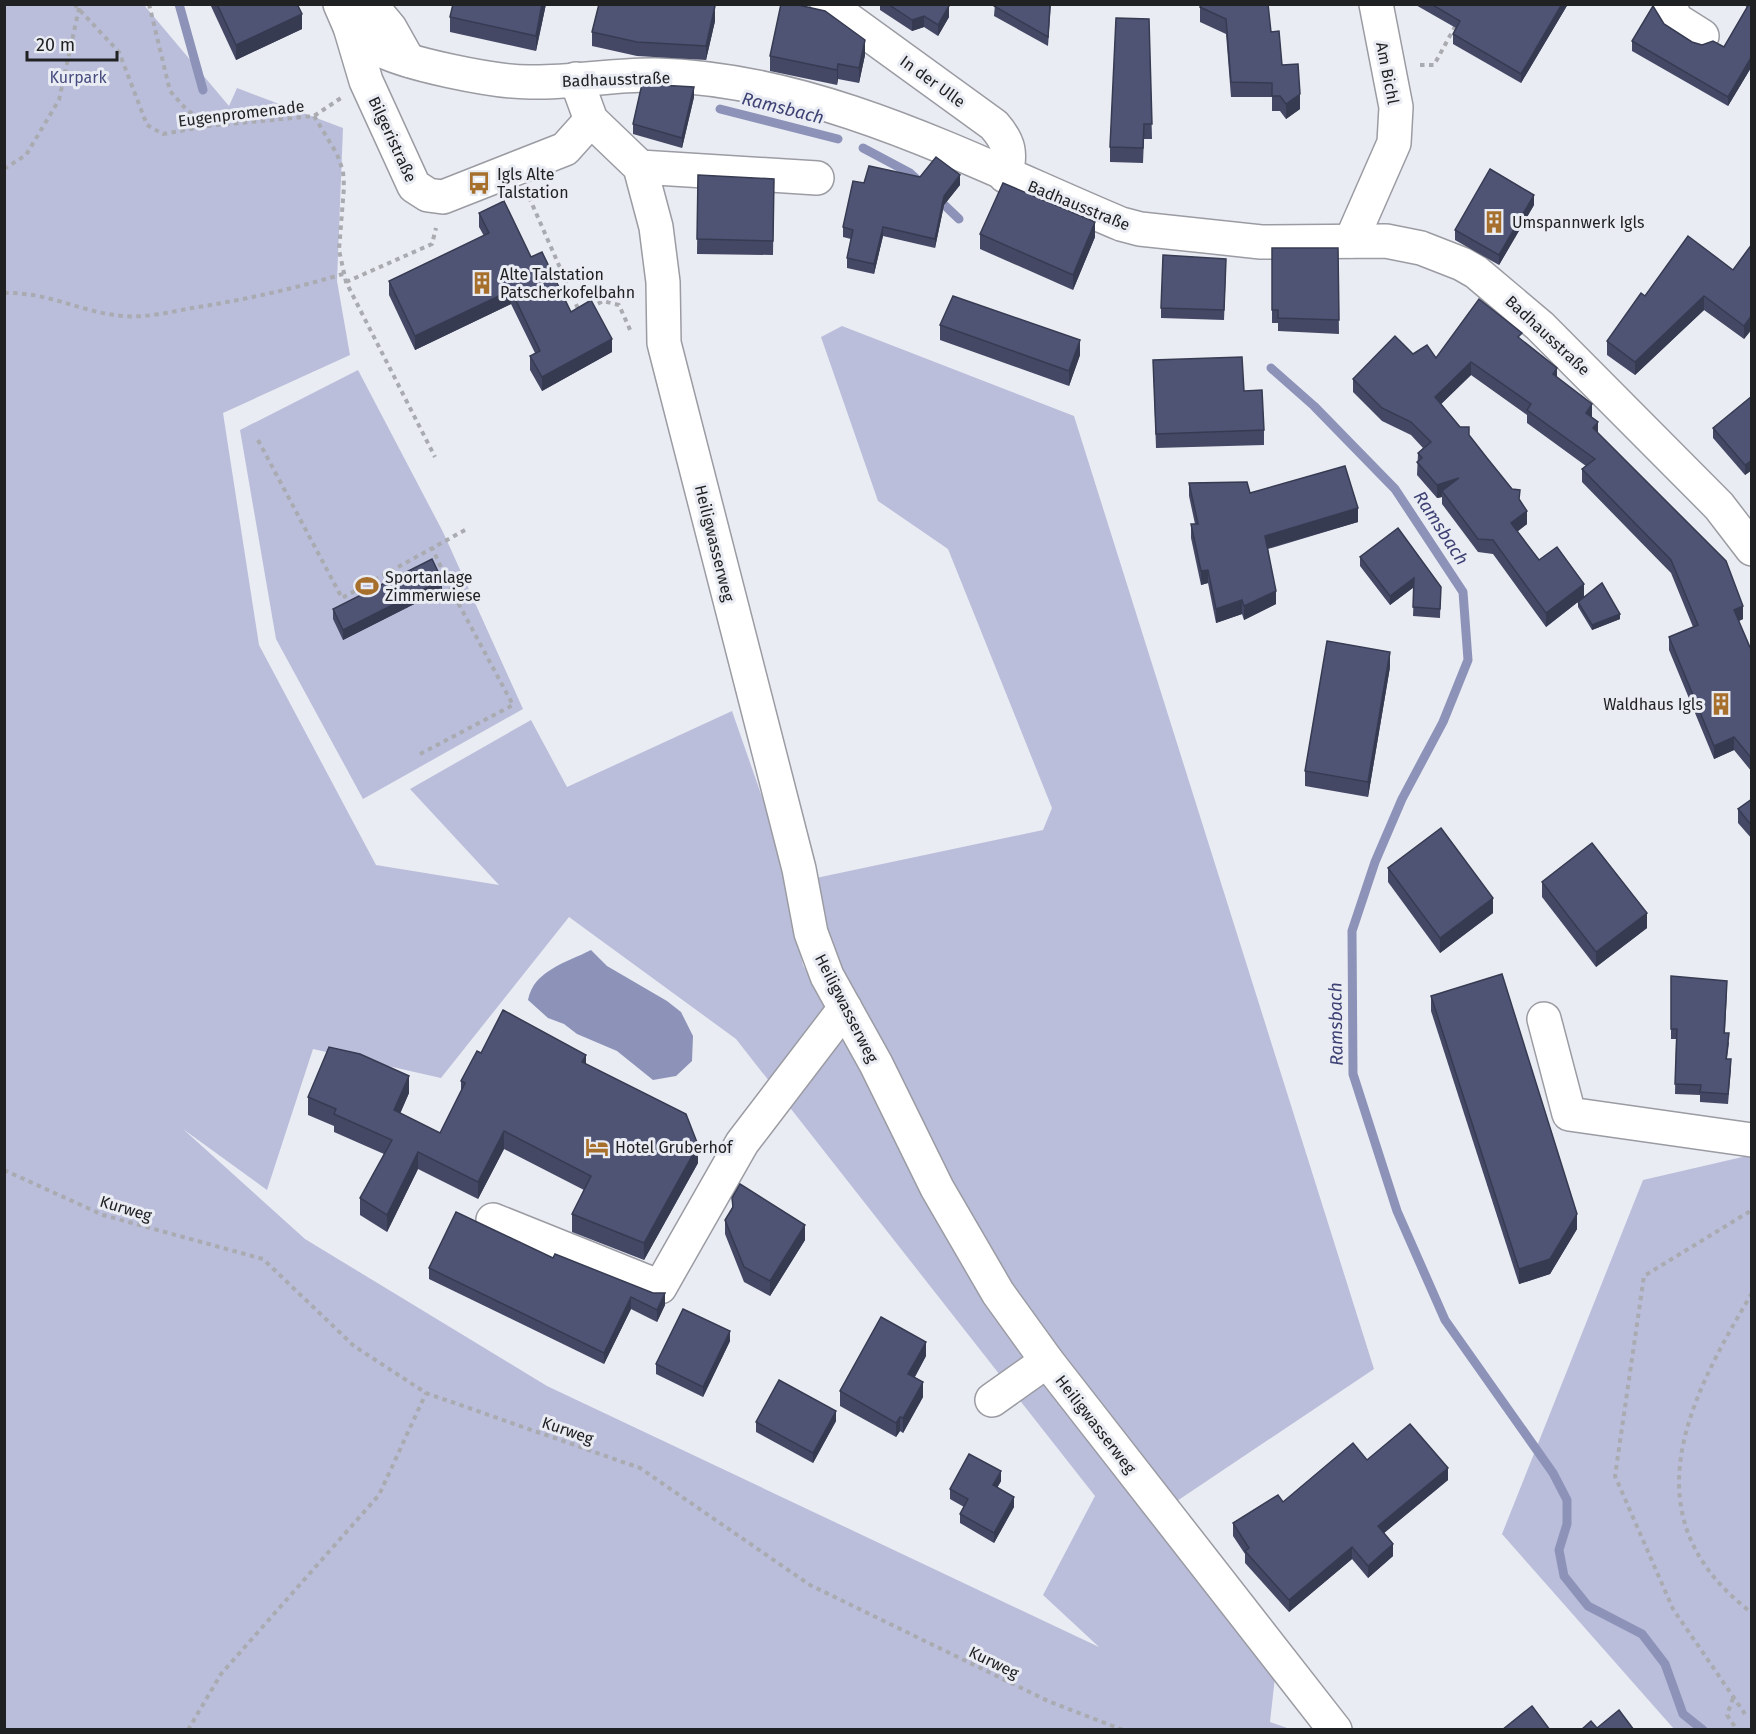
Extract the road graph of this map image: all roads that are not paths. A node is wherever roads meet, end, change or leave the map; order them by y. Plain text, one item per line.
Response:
1 (827, 4) edge
2 (1376, 4) edge
3 (1670, 4) edge
4 (353, 12) edge
5 (1702, 36) dead end
6 (576, 79) junction
7 (591, 120) junction
8 (640, 166) junction
9 (1005, 176) junction
10 (817, 178) dead end
11 (1351, 241) junction
12 (1752, 549) edge
13 (845, 1008) junction
14 (1544, 1018) dead end
15 (1752, 1140) edge
16 (493, 1220) dead end
17 (1047, 1361) junction
18 (992, 1400) dead end
19 (1335, 1730) edge

1 - 9 street, In der Ulle
2 - 11 street, Am Bichl
3 - 5 street
4 - 6 street, Badhausstraße
4 - 7 street, Bilgeristraße
6 - 7 street
6 - 9 street, Badhausstraße
7 - 8 street
8 - 10 street
8 - 13 street, Heiligwasserweg
9 - 11 street, Badhausstraße
11 - 12 street, Badhausstraße
13 - 16 street
13 - 17 street, Heiligwasserweg
14 - 15 street
17 - 18 street
17 - 19 street, Heiligwasserweg

